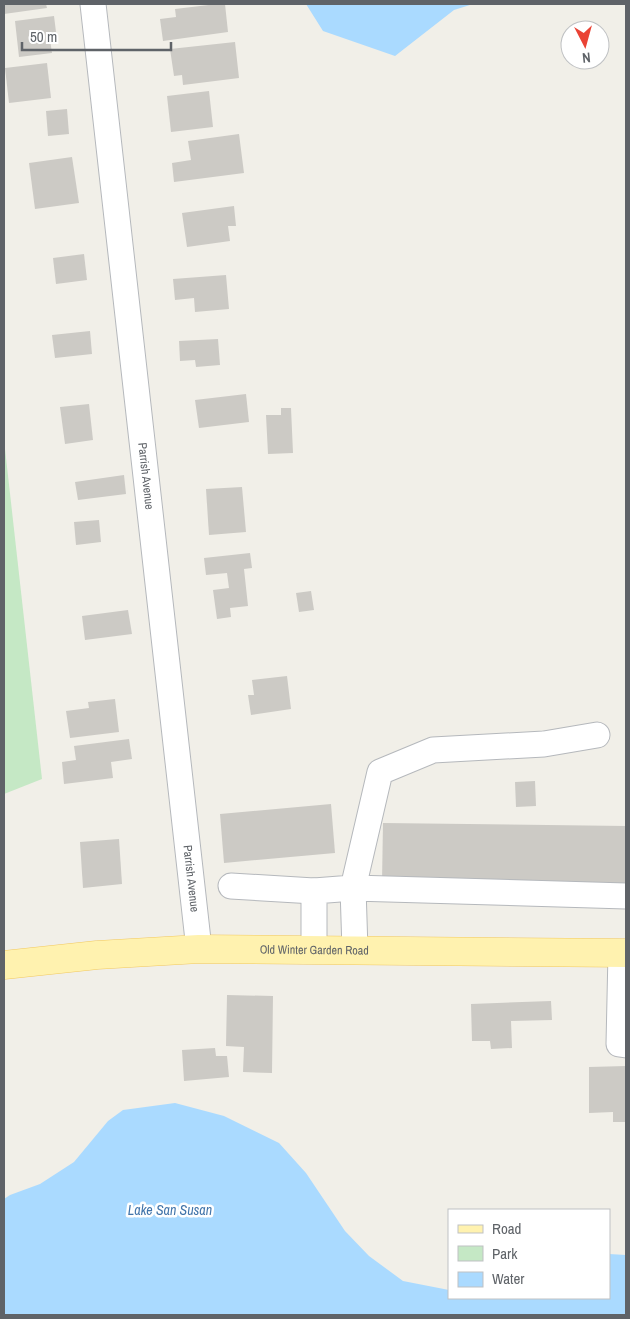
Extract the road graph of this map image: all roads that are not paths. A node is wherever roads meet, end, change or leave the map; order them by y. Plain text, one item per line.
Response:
1 (93, 4) edge
2 (597, 735) dead end
3 (231, 886) dead end
4 (353, 888) junction
5 (314, 890) junction
6 (626, 896) edge
7 (199, 949) junction
8 (314, 950) junction
9 (355, 950) junction
10 (623, 953) edge
11 (4, 965) edge
12 (626, 1045) edge

1 - 7 street, Parrish Avenue
2 - 4 street
3 - 5 street
4 - 5 street
4 - 6 street
4 - 9 street
5 - 8 street
7 - 8 main road, Old Winter Garden Road
7 - 11 main road, Old Winter Garden Road
8 - 9 main road, Old Winter Garden Road
9 - 10 main road, Old Winter Garden Road
10 - 12 street

